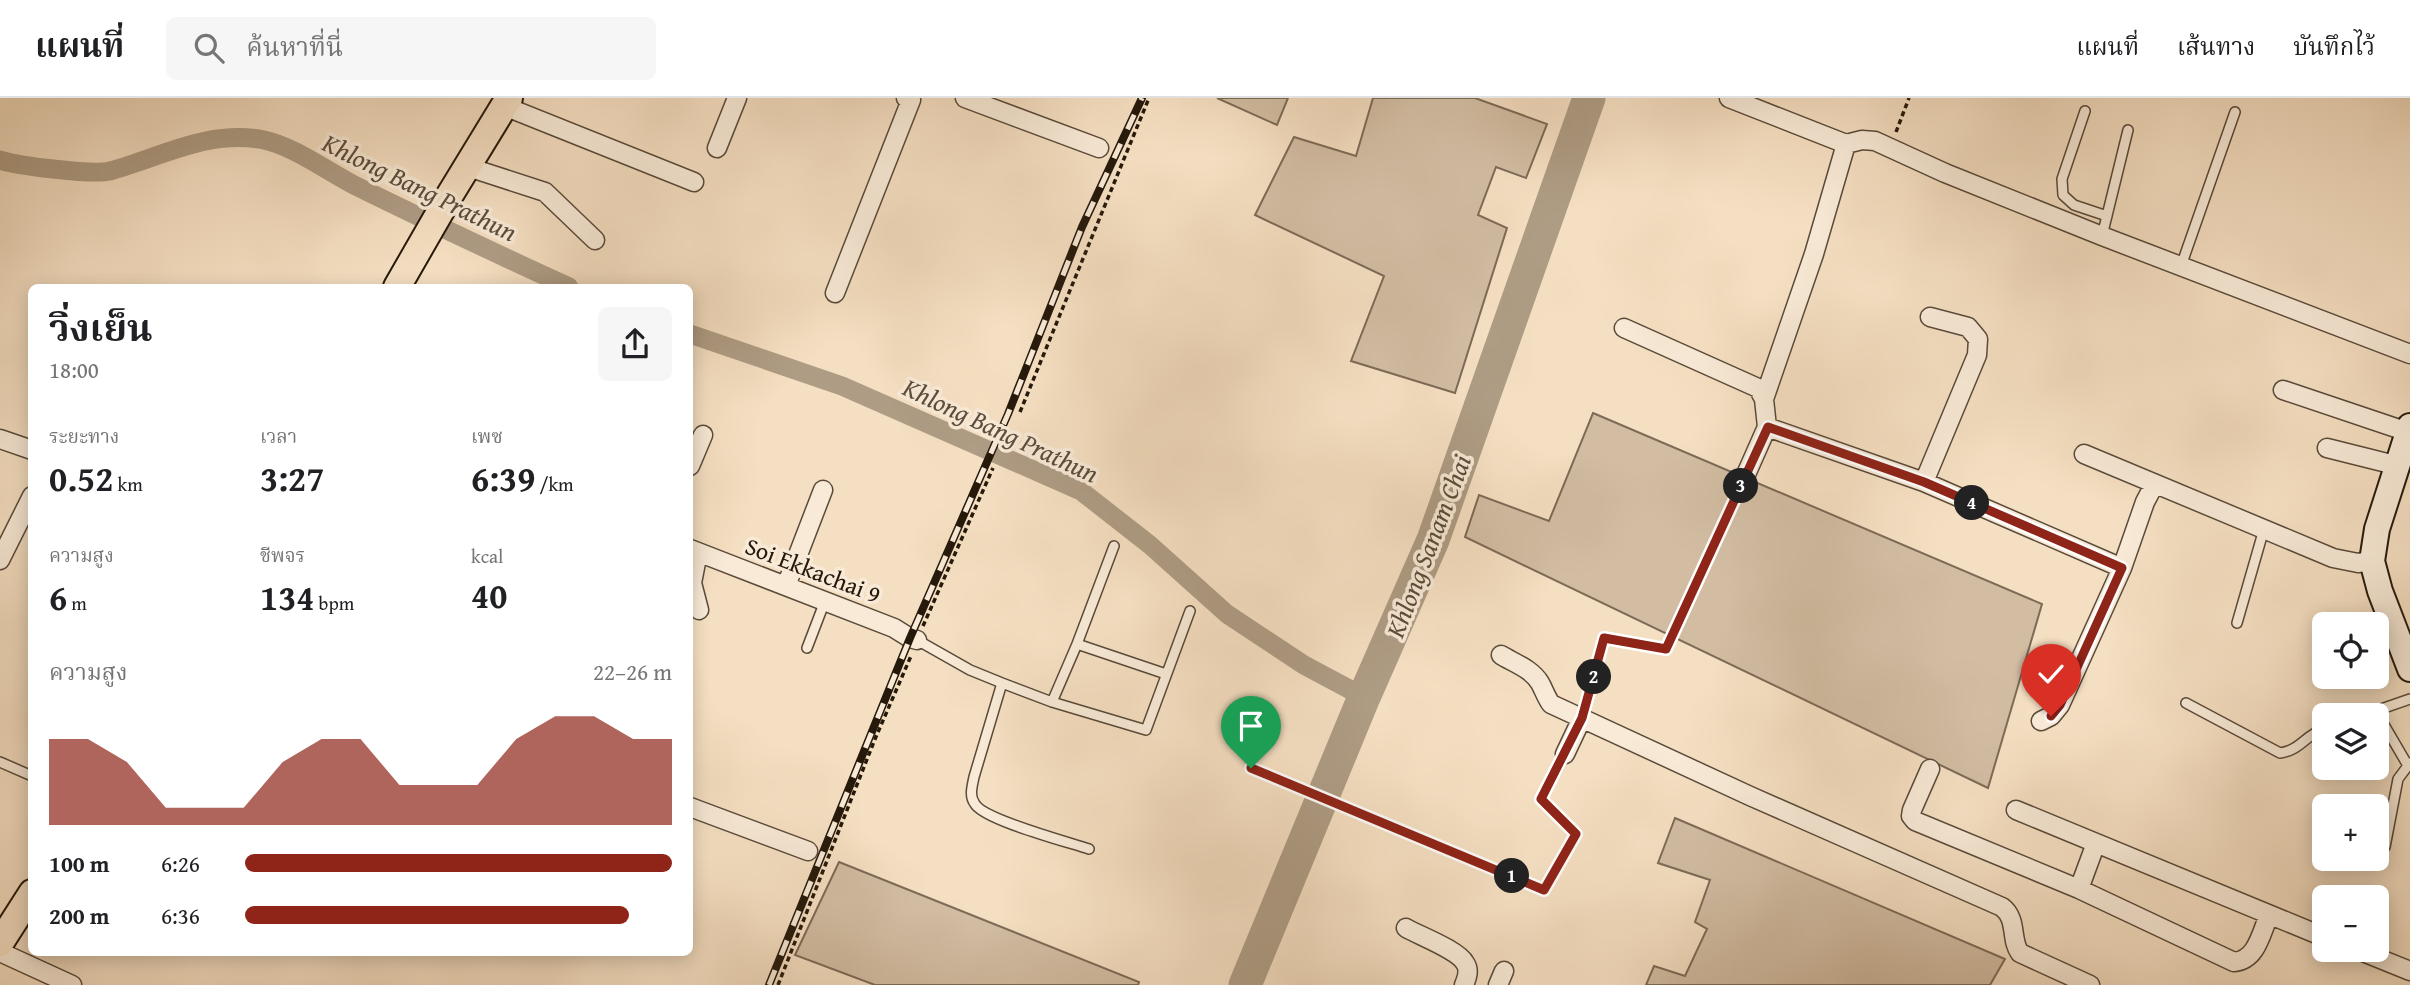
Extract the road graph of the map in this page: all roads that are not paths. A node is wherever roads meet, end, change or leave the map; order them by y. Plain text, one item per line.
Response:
1 (737, 98) edge
2 (965, 98) edge
3 (1729, 98) edge
4 (908, 99) edge
5 (507, 102) edge
6 (2085, 111) dead end
7 (2235, 112) dead end
8 (2128, 130) dead end
9 (1846, 144) junction
10 (718, 148) dead end
11 (1100, 148) dead end
12 (468, 167) junction
13 (694, 182) dead end
14 (2107, 216) junction
15 (2102, 236) junction
16 (595, 240) dead end
17 (2181, 266) junction
18 (399, 284) edge
19 (835, 293) dead end
20 (1930, 317) dead end
21 (1624, 328) dead end
22 (2410, 354) edge
23 (2283, 390) dead end
24 (1764, 399) junction
25 (1768, 427) junction
26 (2409, 429) edge
27 (703, 435) dead end
28 (0, 439) edge
29 (2327, 448) dead end
30 (28, 449) edge
31 (2084, 454) dead end
32 (693, 459) edge
33 (2401, 477) edge
34 (1924, 482) junction
35 (2154, 485) junction
36 (1740, 488) joint
37 (823, 490) dead end
38 (28, 504) edge
39 (2264, 529) junction
40 (1114, 546) dead end
41 (694, 550) edge
42 (0, 560) edge
43 (2372, 561) junction
44 (2122, 568) junction
45 (786, 586) junction
46 (693, 587) edge
47 (825, 601) junction
48 (699, 610) dead end
49 (1190, 611) dead end
50 (2237, 623) dead end
51 (918, 640) joint
52 (1077, 644) junction
53 (807, 648) dead end
54 (1501, 655) dead end
55 (2410, 668) edge
56 (1166, 674) junction
57 (1002, 683) junction
58 (2410, 699) edge
59 (1052, 702) junction
60 (2186, 704) dead end
61 (2389, 706) edge
62 (1582, 718) junction
63 (2041, 721) dead end
64 (2389, 732) edge
65 (2312, 734) edge
66 (1565, 754) joint
67 (0, 762) edge
68 (2408, 763) edge
69 (1251, 768) dead end
70 (1930, 769) dead end
71 (28, 774) edge
72 (693, 808) edge
73 (2016, 810) dead end
74 (2389, 826) edge
75 (2096, 843) junction
76 (1089, 849) dead end
77 (808, 851) dead end
78 (2079, 889) junction
79 (28, 899) edge
80 (2269, 915) junction
81 (1406, 928) dead end
82 (2312, 932) edge
83 (0, 943) edge
84 (0, 952) edge
85 (2388, 962) edge
86 (2410, 971) edge
87 (72, 985) edge
88 (1464, 985) edge
89 (2091, 985) edge

1 - 10 street
2 - 11 street
3 - 9 street
4 - 19 street
5 - 12 main road
5 - 13 street
6 - 14 lane
7 - 17 lane
8 - 14 lane
9 - 15 street
9 - 24 street
12 - 16 street
12 - 18 main road
14 - 15 lane
15 - 17 street
17 - 22 street
20 - 34 street
21 - 24 street
23 - 26 street
24 - 25 street
25 - 34 street
25 - 36 street
26 - 33 street
27 - 32 street
28 - 30 street
29 - 33 street
31 - 35 street
33 - 43 street
34 - 44 street
35 - 39 street
35 - 44 street
36 - 62 lane
37 - 45 street
38 - 42 street
39 - 43 street
39 - 50 lane
40 - 52 lane
41 - 45 street, Soi Ekkachai 9
43 - 55 street
44 - 63 street
45 - 47 street, Soi Ekkachai 9
46 - 48 street
47 - 51 street, Soi Ekkachai 9
47 - 53 lane
49 - 56 lane
51 - 57 lane
52 - 56 lane
52 - 59 lane
54 - 62 street
56 - 59 lane
57 - 59 lane
57 - 76 lane
58 - 61 lane
60 - 65 lane
62 - 66 street
62 - 89 street
64 - 68 lane
66 - 69 lane
67 - 71 lane
68 - 74 lane
70 - 78 street
72 - 77 street
73 - 75 street
75 - 78 street
75 - 80 street
78 - 80 street
79 - 83 main road
80 - 82 street
81 - 88 street
84 - 87 street
85 - 86 street

